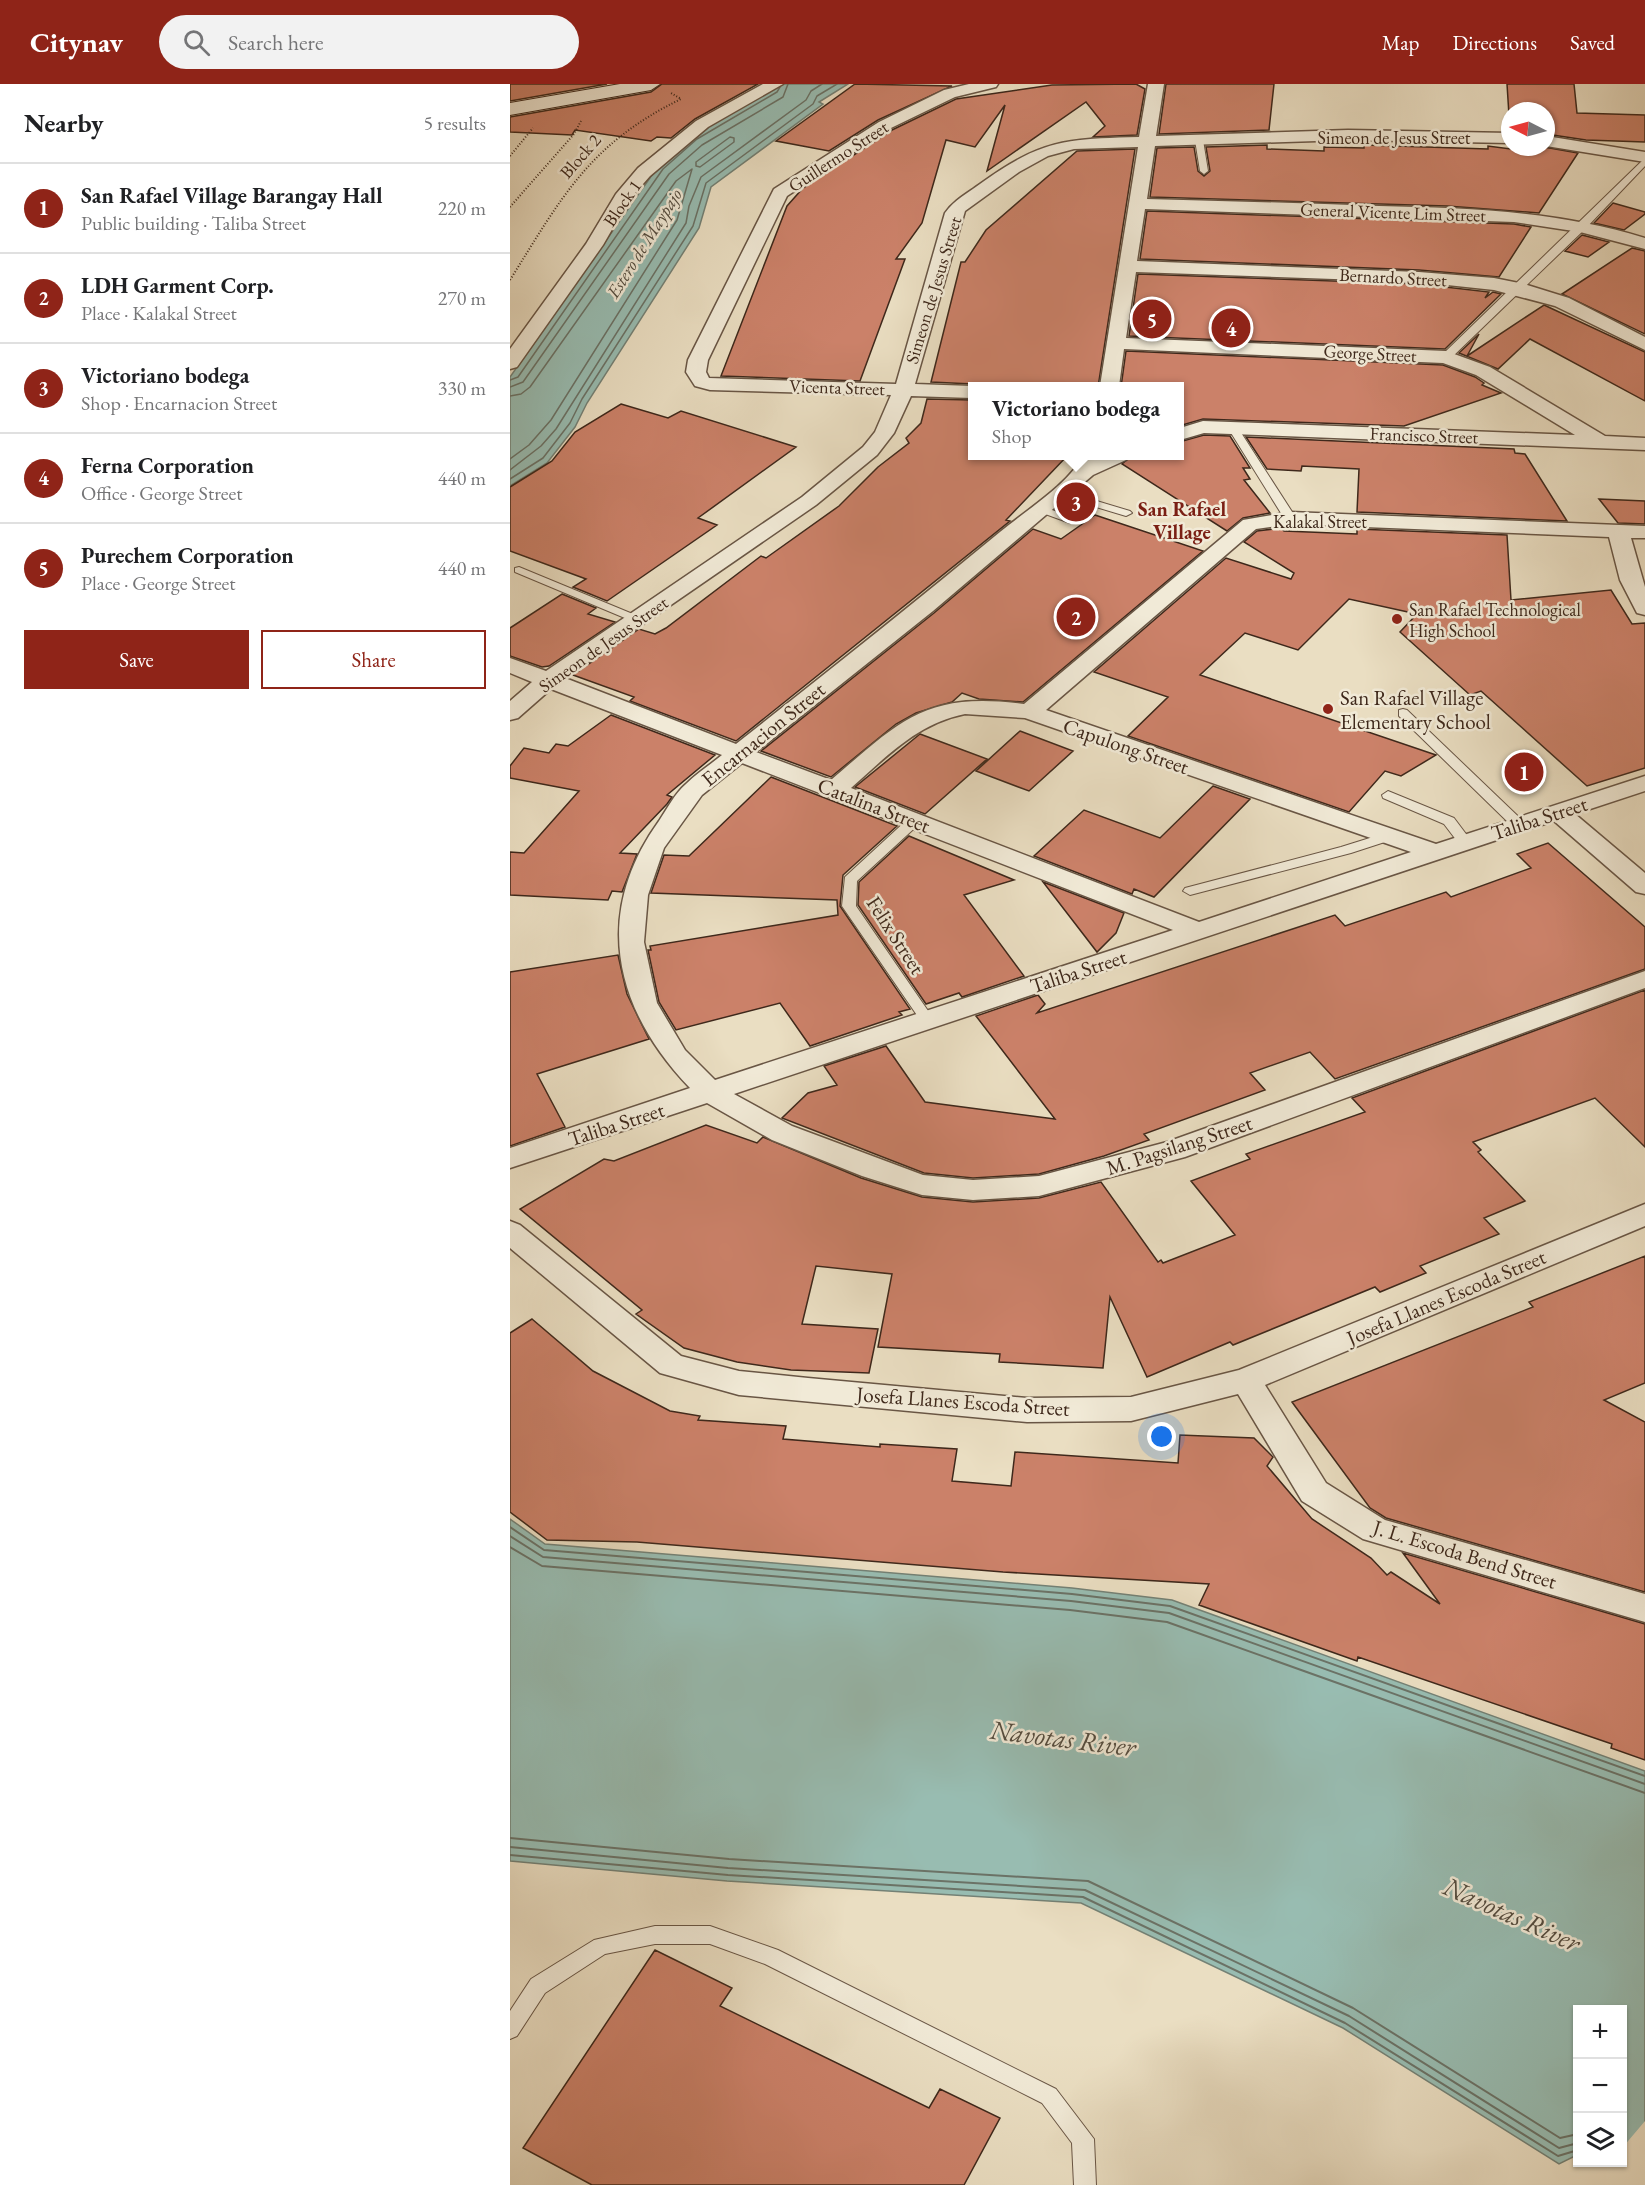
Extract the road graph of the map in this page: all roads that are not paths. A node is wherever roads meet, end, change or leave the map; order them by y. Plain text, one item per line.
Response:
1 (775, 84) edge
2 (990, 84) edge
3 (1156, 84) edge
4 (658, 86) edge
5 (510, 109) edge
6 (1501, 138) edge
7 (1199, 140) junction
8 (1148, 142) junction
9 (1555, 143) edge
10 (1645, 159) edge
11 (1204, 171) dead end
12 (1138, 204) junction
13 (1583, 226) junction
14 (1645, 244) edge
15 (1128, 266) junction
16 (1518, 288) junction
17 (1117, 343) junction
18 (1645, 344) edge
19 (1446, 357) junction
20 (510, 363) edge
21 (702, 382) joint
22 (1110, 382) edge
23 (904, 389) junction
24 (968, 392) edge
25 (1184, 425) edge
26 (1203, 427) junction
27 (1233, 428) junction
28 (1184, 433) edge
29 (1600, 442) junction
30 (1645, 444) edge
31 (1089, 463) edge
32 (1060, 493) junction
33 (1041, 509) junction
34 (1126, 513) dead end
35 (1290, 518) junction
36 (1070, 520) dead end
37 (1619, 531) junction
38 (1645, 532) edge
39 (519, 570) dead end
40 (1645, 608) edge
41 (636, 619) junction
42 (510, 665) edge
43 (549, 679) junction
44 (1029, 712) junction
45 (510, 713) edge
46 (1403, 713) dead end
47 (739, 753) junction
48 (1645, 783) edge
49 (835, 790) junction
50 (1388, 795) dead end
51 (1557, 812) junction
52 (914, 821) junction
53 (1519, 825) junction
54 (1389, 836) junction
55 (1465, 842) junction
56 (1435, 852) junction
57 (1645, 886) edge
58 (1190, 891) dead end
59 (1199, 931) junction
60 (1645, 979) edge
61 (928, 1021) junction
62 (711, 1093) junction
63 (510, 1158) edge
64 (1645, 1214) edge
65 (510, 1232) edge
66 (1246, 1380) junction
67 (1645, 1608) edge
68 (510, 2029) edge
69 (1084, 2185) edge

1 - 20 street, Block 1
2 - 21 street, Guillermo Street
3 - 8 street
4 - 5 street
6 - 7 street, Simeon de Jesus Street
7 - 8 street, Simeon de Jesus Street
7 - 11 lane
8 - 12 street
8 - 23 street, Simeon de Jesus Street
9 - 10 street
10 - 13 lane
12 - 13 street, General Vicente Lim Street
12 - 15 street
13 - 14 street, General Vicente Lim Street
13 - 16 lane
15 - 16 street, Bernardo Street
15 - 17 street
16 - 18 street, Bernardo Street
16 - 19 lane
17 - 19 street, George Street
17 - 22 street
19 - 29 street, George Street
21 - 23 street, Vicenta Street
23 - 24 street, Vicenta Street
23 - 41 street, Simeon de Jesus Street
25 - 26 street, Francisco Street
26 - 27 street, Francisco Street
26 - 28 street, Francisco Street
27 - 29 street, Francisco Street
27 - 35 lane
29 - 30 street, Francisco Street
31 - 32 street, Encarnacion Street
32 - 33 street, Encarnacion Street
32 - 34 lane
33 - 36 lane
33 - 47 street, Encarnacion Street
35 - 37 street, Kalakal Street
35 - 44 street, Kalakal Street
37 - 38 street, Kalakal Street
37 - 40 street
39 - 41 lane
41 - 43 street, Simeon de Jesus Street
42 - 43 street, Catalina Street
43 - 45 street, Simeon de Jesus Street
43 - 47 street, Catalina Street
44 - 49 street, Capulong Street
44 - 54 street, Capulong Street
46 - 53 lane
47 - 49 street, Catalina Street
47 - 62 street, Encarnacion Street
48 - 51 street, Taliba Street
49 - 52 street, Catalina Street
50 - 55 lane
51 - 53 street, Taliba Street
51 - 57 street
52 - 59 street, Catalina Street
52 - 61 lane, Felix Street
53 - 55 street, Taliba Street
54 - 56 street, Capulong Street
54 - 58 lane
55 - 56 street, Taliba Street
56 - 59 street, Taliba Street
59 - 61 street, Taliba Street
60 - 62 street, M. Pagsilang Street
61 - 62 street, Taliba Street
62 - 63 street, Taliba Street
64 - 66 street, Josefa Llanes Escoda Street
65 - 66 street, Josefa Llanes Escoda Street
66 - 67 street, J. L. Escoda Bend Street
68 - 69 lane

